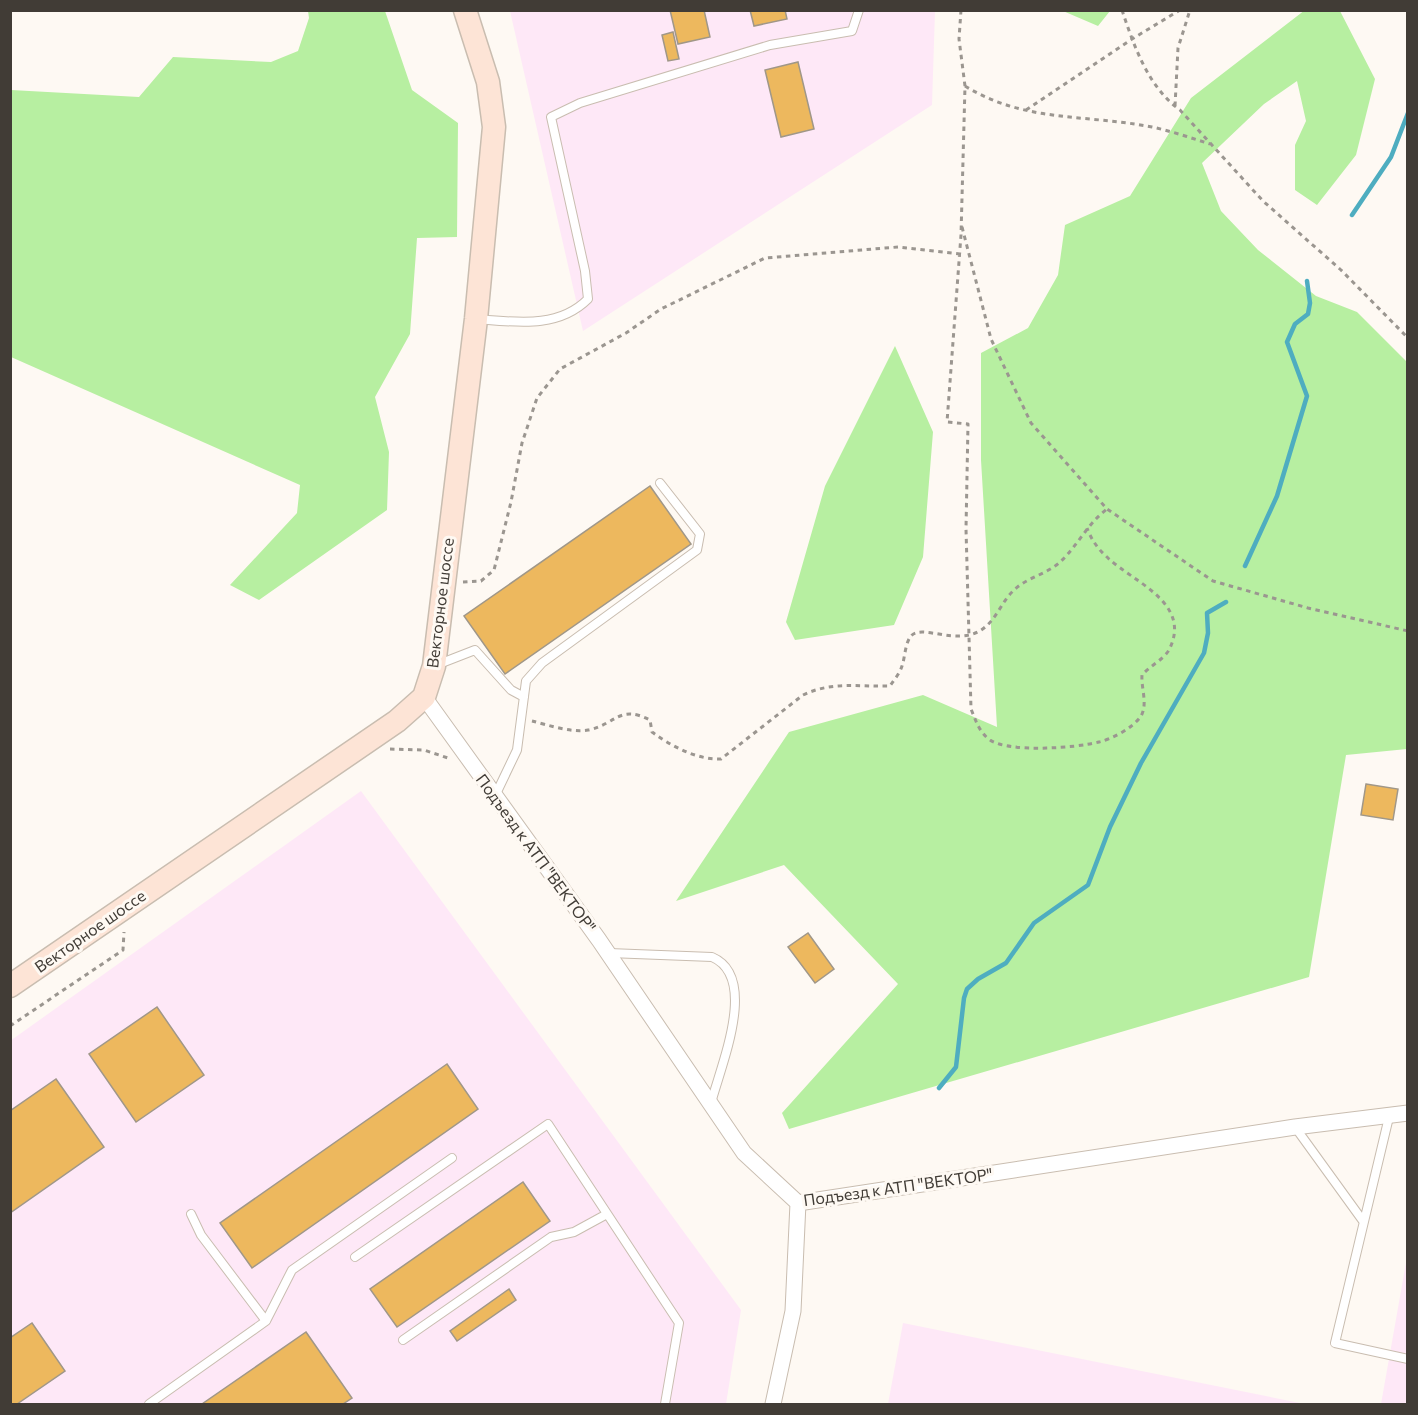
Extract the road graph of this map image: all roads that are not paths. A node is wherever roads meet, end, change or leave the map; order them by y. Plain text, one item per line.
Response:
1 (465, 10) edge
2 (859, 10) edge
3 (476, 319) junction
4 (660, 483) dead end
5 (434, 666) junction
6 (524, 697) junction
7 (424, 698) junction
8 (495, 796) junction
9 (608, 953) junction
10 (10, 986) edge
11 (711, 1103) junction
12 (1407, 1113) edge
13 (1389, 1117) junction
14 (1295, 1127) junction
15 (452, 1158) dead end
16 (798, 1203) junction
17 (191, 1214) dead end
18 (607, 1214) junction
19 (1364, 1221) junction
20 (355, 1257) dead end
21 (266, 1321) junction
22 (403, 1340) dead end
23 (1407, 1359) edge
24 (148, 1404) edge
25 (665, 1404) edge
26 (773, 1404) edge

1 - 3 main road, Векторное шоссе
2 - 3 lane
3 - 5 main road, Векторное шоссе
4 - 6 lane
5 - 6 lane
5 - 7 main road, Векторное шоссе
6 - 8 lane
7 - 8 street, Подъезд к АТП "ВЕКТОР"
7 - 10 main road, Векторное шоссе
8 - 9 street, Подъезд к АТП "ВЕКТОР"
9 - 11 street, Подъезд к АТП "ВЕКТОР"
9 - 11 lane
11 - 16 street, Подъезд к АТП "ВЕКТОР"
12 - 13 street, Подъезд к АТП "ВЕКТОР"
13 - 14 street, Подъезд к АТП "ВЕКТОР"
13 - 19 lane
14 - 16 street, Подъезд к АТП "ВЕКТОР"
14 - 19 lane
15 - 21 lane
16 - 26 street
17 - 21 lane
18 - 20 lane
18 - 22 lane
18 - 25 lane
19 - 23 lane
21 - 24 lane

